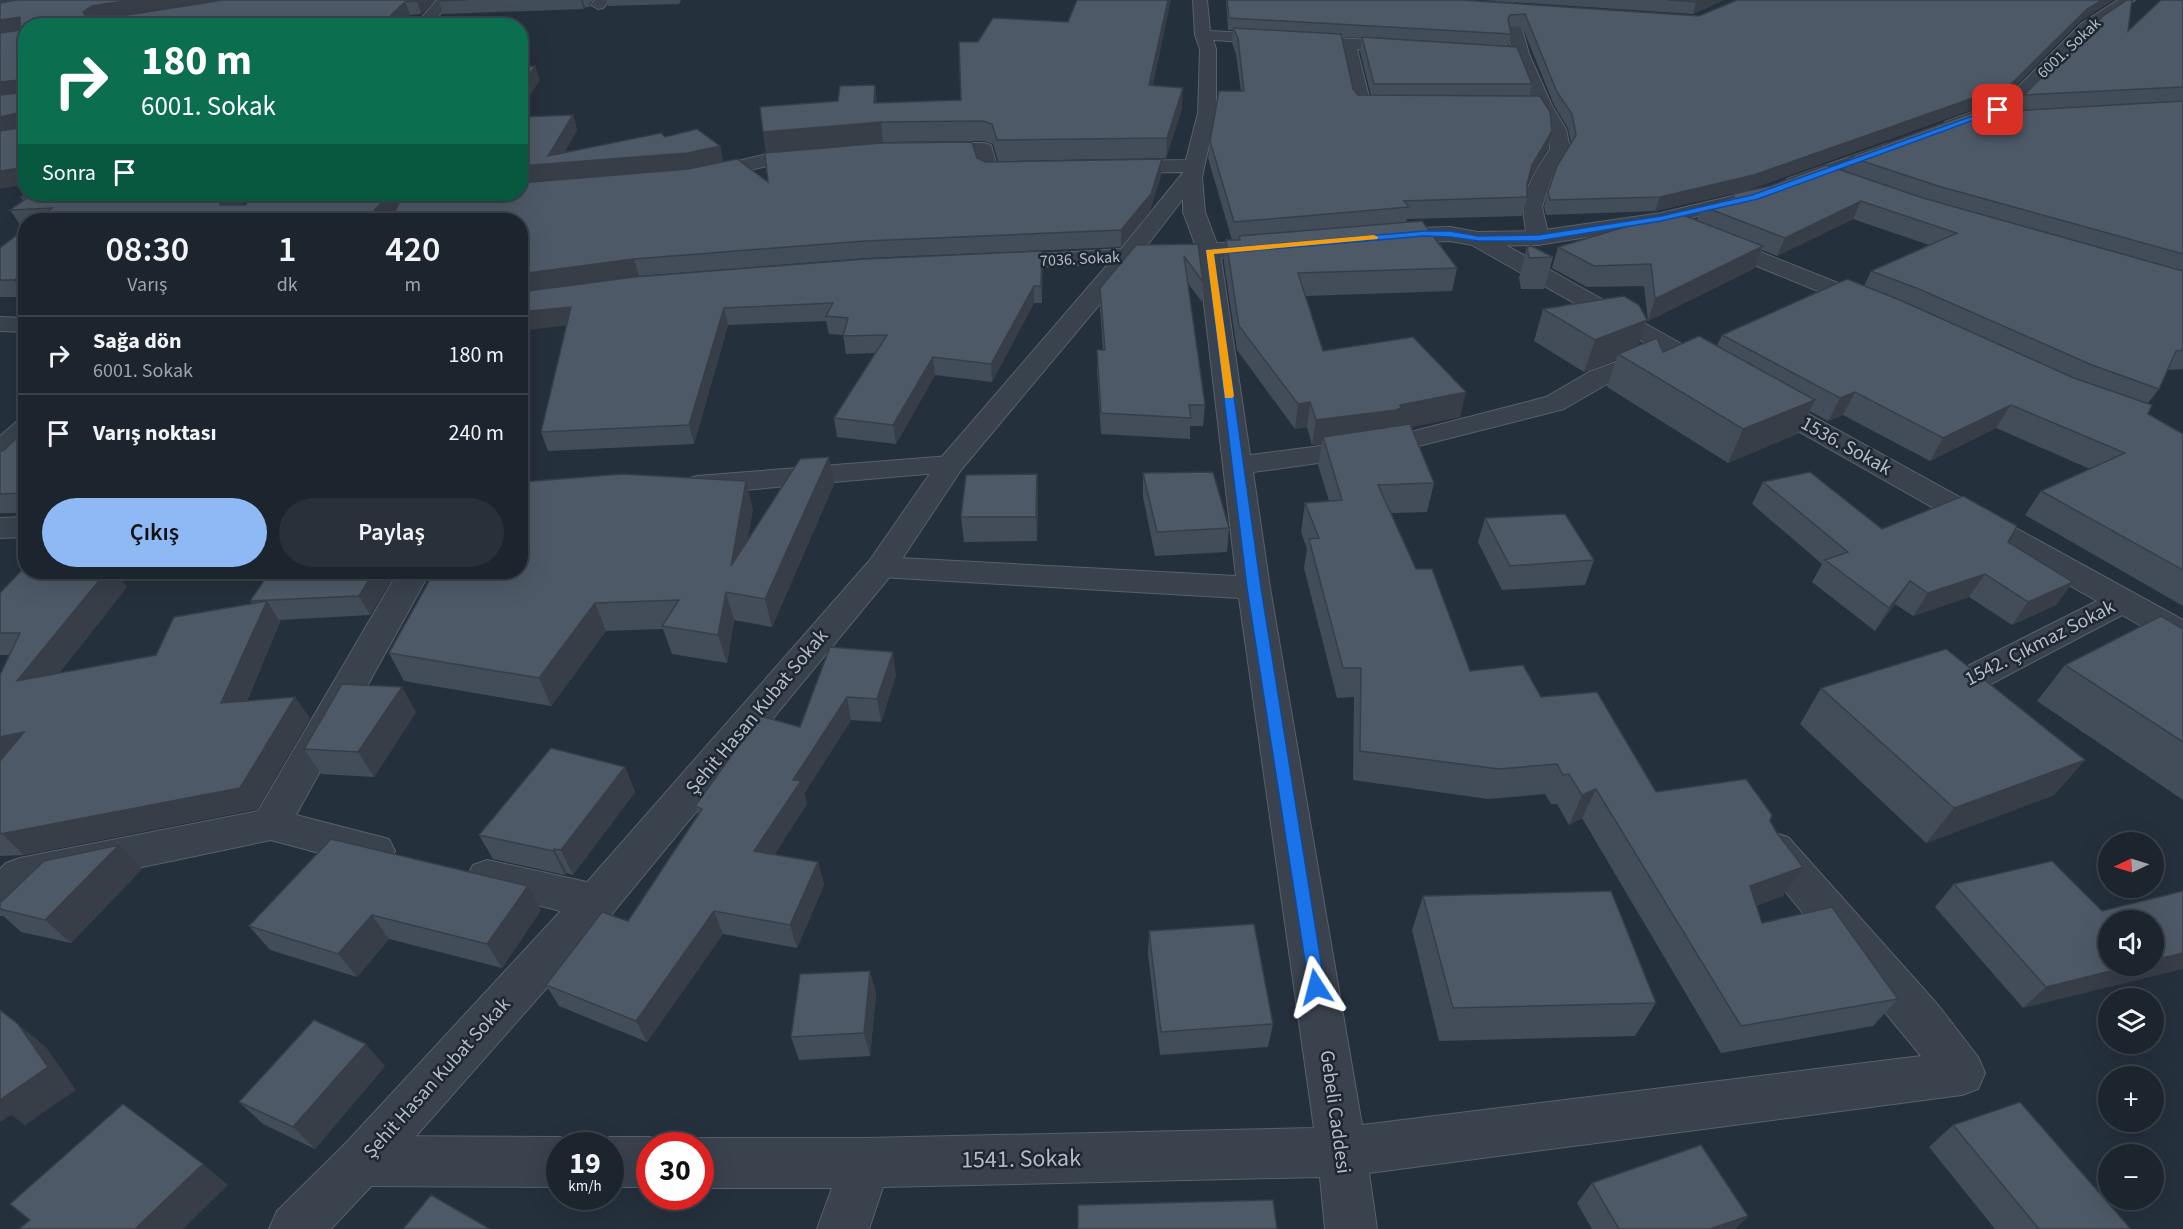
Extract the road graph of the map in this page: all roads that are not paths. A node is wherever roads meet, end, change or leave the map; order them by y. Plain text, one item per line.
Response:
1 (445, 0) edge
2 (1200, 0) edge
3 (2128, 0) edge
4 (1510, 5) edge
5 (1485, 6) edge
6 (428, 18) edge
7 (1203, 35) junction
8 (1348, 45) junction
9 (1424, 47) edge
10 (1500, 52) edge
11 (1521, 54) junction
12 (1407, 106) edge
13 (1520, 106) edge
14 (1543, 106) junction
15 (2023, 118) edge
16 (1965, 121) junction
17 (1935, 132) edge
18 (1903, 143) edge
19 (915, 149) edge
20 (825, 154) edge
21 (1049, 168) edge
22 (1094, 168) edge
23 (1194, 170) junction
24 (1820, 174) junction
25 (681, 178) edge
26 (1851, 185) edge
27 (1661, 219) junction
28 (1371, 238) edge
29 (1538, 238) junction
30 (1478, 239) junction
31 (1293, 245) edge
32 (1209, 252) junction
33 (1127, 256) junction
34 (981, 263) edge
35 (1888, 311) edge
36 (0, 324) edge
37 (18, 325) edge
38 (1672, 349) junction
39 (18, 435) edge
40 (0, 451) edge
41 (950, 465) junction
42 (1238, 465) junction
43 (675, 486) edge
44 (18, 527) edge
45 (0, 528) edge
46 (881, 567) junction
47 (410, 579) edge
48 (1254, 588) junction
49 (2123, 601) junction
50 (2183, 635) edge
51 (1958, 686) edge
52 (271, 824) junction
53 (1774, 849) edge
54 (411, 860) edge
55 (457, 871) edge
56 (7, 883) edge
57 (596, 902) junction
58 (1342, 1152) junction
59 (362, 1161) junction
60 (546, 1162) edge
61 (714, 1162) edge
62 (866, 1163) junction
63 (295, 1229) edge
64 (843, 1229) edge
65 (1351, 1229) edge

1 - 6 street
2 - 7 street, Gebeli Caddesi
3 - 16 street, 6001. Sokak
4 - 5 street
4 - 11 street
7 - 8 street
7 - 23 street, Gebeli Caddesi
8 - 9 street
8 - 12 street
10 - 11 street
11 - 14 street
13 - 14 street
14 - 29 street
15 - 16 street
16 - 17 street, 6001. Sokak
18 - 24 street
19 - 21 street
20 - 25 street
22 - 23 street
23 - 32 street, Gebeli Caddesi
23 - 33 street, Şehit Hasan Kubat Sokak
24 - 26 street
24 - 27 street
27 - 29 street
27 - 35 street
28 - 30 street
29 - 30 street
30 - 38 street, 1536. Sokak
31 - 32 street
32 - 33 street, 7036. Sokak
32 - 42 street, Gebeli Caddesi
33 - 34 street, 7036. Sokak
33 - 41 street, Şehit Hasan Kubat Sokak
36 - 37 street
38 - 42 street
38 - 49 street, 1536. Sokak
39 - 40 street
41 - 43 street
41 - 46 street, Şehit Hasan Kubat Sokak
42 - 48 street, Gebeli Caddesi
44 - 45 street
46 - 48 street
46 - 57 street, Şehit Hasan Kubat Sokak
47 - 52 street
48 - 58 street, Gebeli Caddesi
49 - 50 street, 1536. Sokak
49 - 51 street, 1542. Çıkmaz Sokak
52 - 54 street
52 - 56 street
53 - 58 street, 1541. Sokak
55 - 57 street
57 - 59 street, Şehit Hasan Kubat Sokak
58 - 62 street, 1541. Sokak
58 - 65 street, Gebeli Caddesi
59 - 60 street
59 - 63 street, Şehit Hasan Kubat Sokak
61 - 62 street, 1541. Sokak
62 - 64 street

